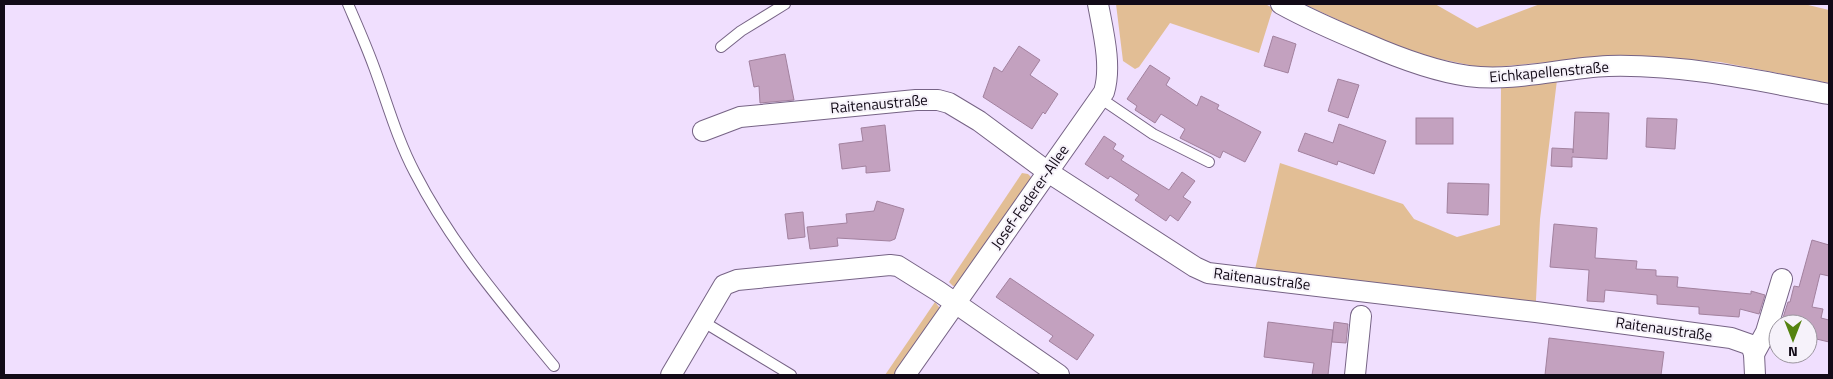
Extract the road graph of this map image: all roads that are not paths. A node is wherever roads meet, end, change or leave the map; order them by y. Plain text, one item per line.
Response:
1 (348, 4) edge
2 (785, 4) edge
3 (1098, 4) edge
4 (1281, 4) edge
5 (722, 47) dead end
6 (1829, 94) edge
7 (1100, 98) junction
8 (703, 131) dead end
9 (1208, 162) dead end
10 (1048, 172) junction
11 (1782, 279) dead end
12 (954, 303) junction
13 (1361, 316) dead end
14 (702, 321) junction
15 (1753, 349) junction
16 (554, 366) dead end
17 (672, 375) edge
18 (790, 375) edge
19 (906, 375) edge
20 (1059, 375) edge
21 (1355, 375) edge
22 (1755, 375) edge

1 - 16 lane
2 - 5 lane
3 - 7 street, Josef-Federer-Allee
4 - 6 street, Eichkapellenstraße
7 - 9 lane
7 - 10 street, Josef-Federer-Allee
8 - 10 street, Raitenaustraße
10 - 12 street, Josef-Federer-Allee
10 - 15 street, Raitenaustraße
11 - 15 street
12 - 14 street
12 - 19 street, Josef-Federer-Allee
12 - 20 street
13 - 21 street
14 - 17 street
14 - 18 lane
15 - 22 street

